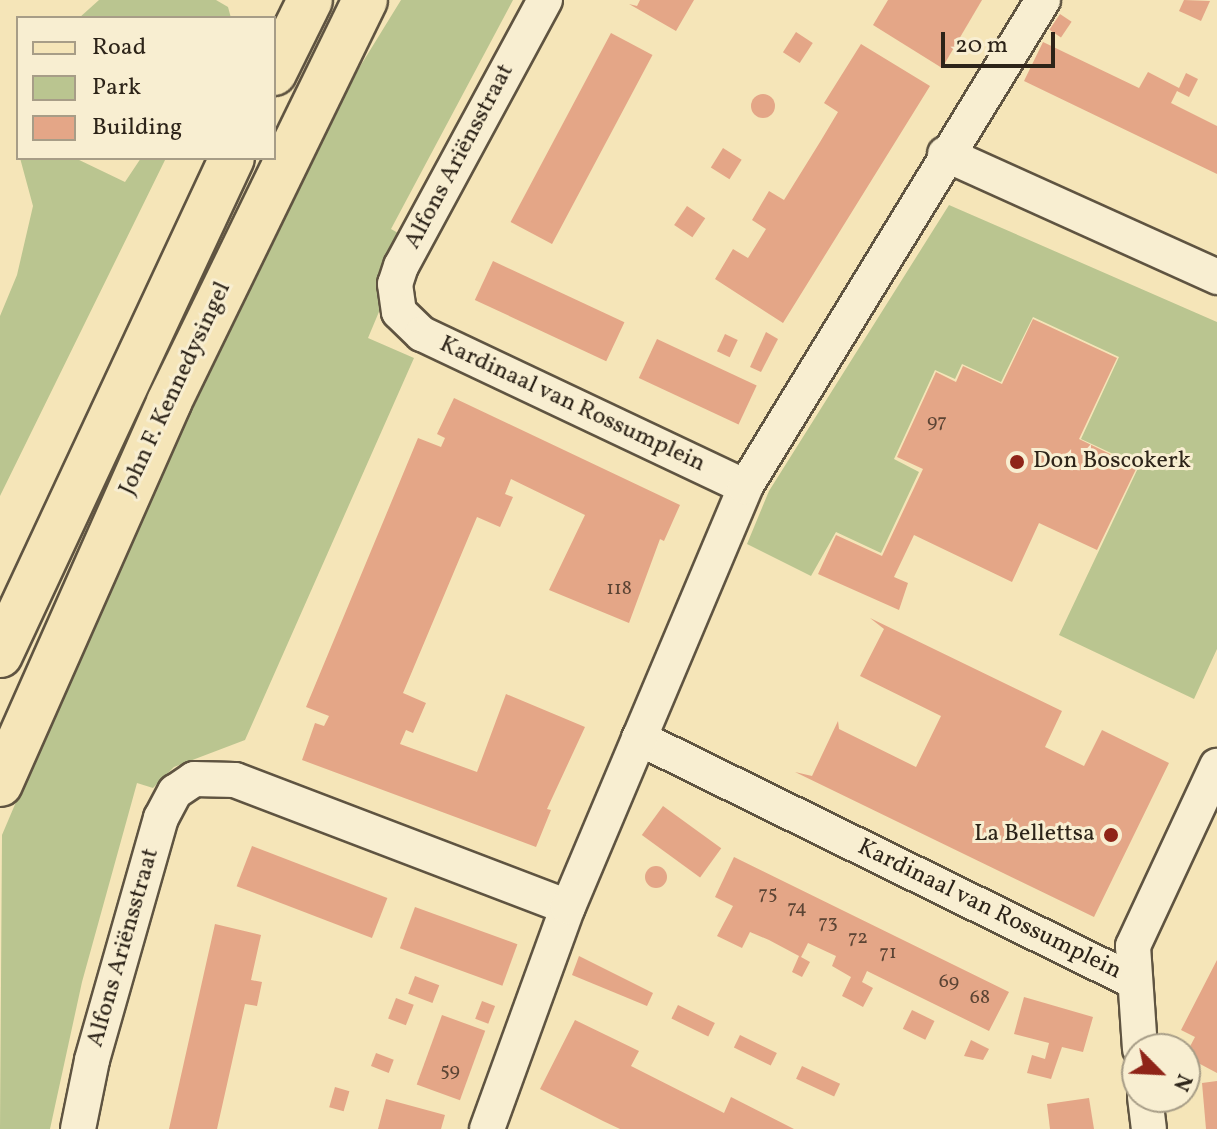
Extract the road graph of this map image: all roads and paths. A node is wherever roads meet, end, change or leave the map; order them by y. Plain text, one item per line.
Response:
1 (310, 0) edge
2 (365, 0) edge
3 (545, 0) edge
4 (1043, 0) edge
5 (276, 69) edge
6 (945, 154) junction
7 (231, 160) edge
8 (1217, 277) edge
9 (402, 318) joint
10 (745, 487) junction
11 (0, 655) edge
12 (639, 738) junction
13 (1217, 766) edge
14 (0, 784) edge
15 (568, 907) junction
16 (1131, 980) junction
17 (1138, 1033) edge
18 (498, 1125) edge
19 (78, 1129) edge

1 - 5 main road
2 - 14 main road, John F. Kennedysingel
3 - 9 street, Alfons Ariënsstraat
4 - 6 street
6 - 8 street
6 - 10 street
7 - 11 main road, John F. Kennedysingel
9 - 10 street, Kardinaal van Rossumplein
10 - 12 street
12 - 15 street
12 - 16 street, Kardinaal van Rossumplein
13 - 16 street, Kardinaal van Rossumplein
15 - 18 street
15 - 19 street, Alfons Ariënsstraat
16 - 17 street

